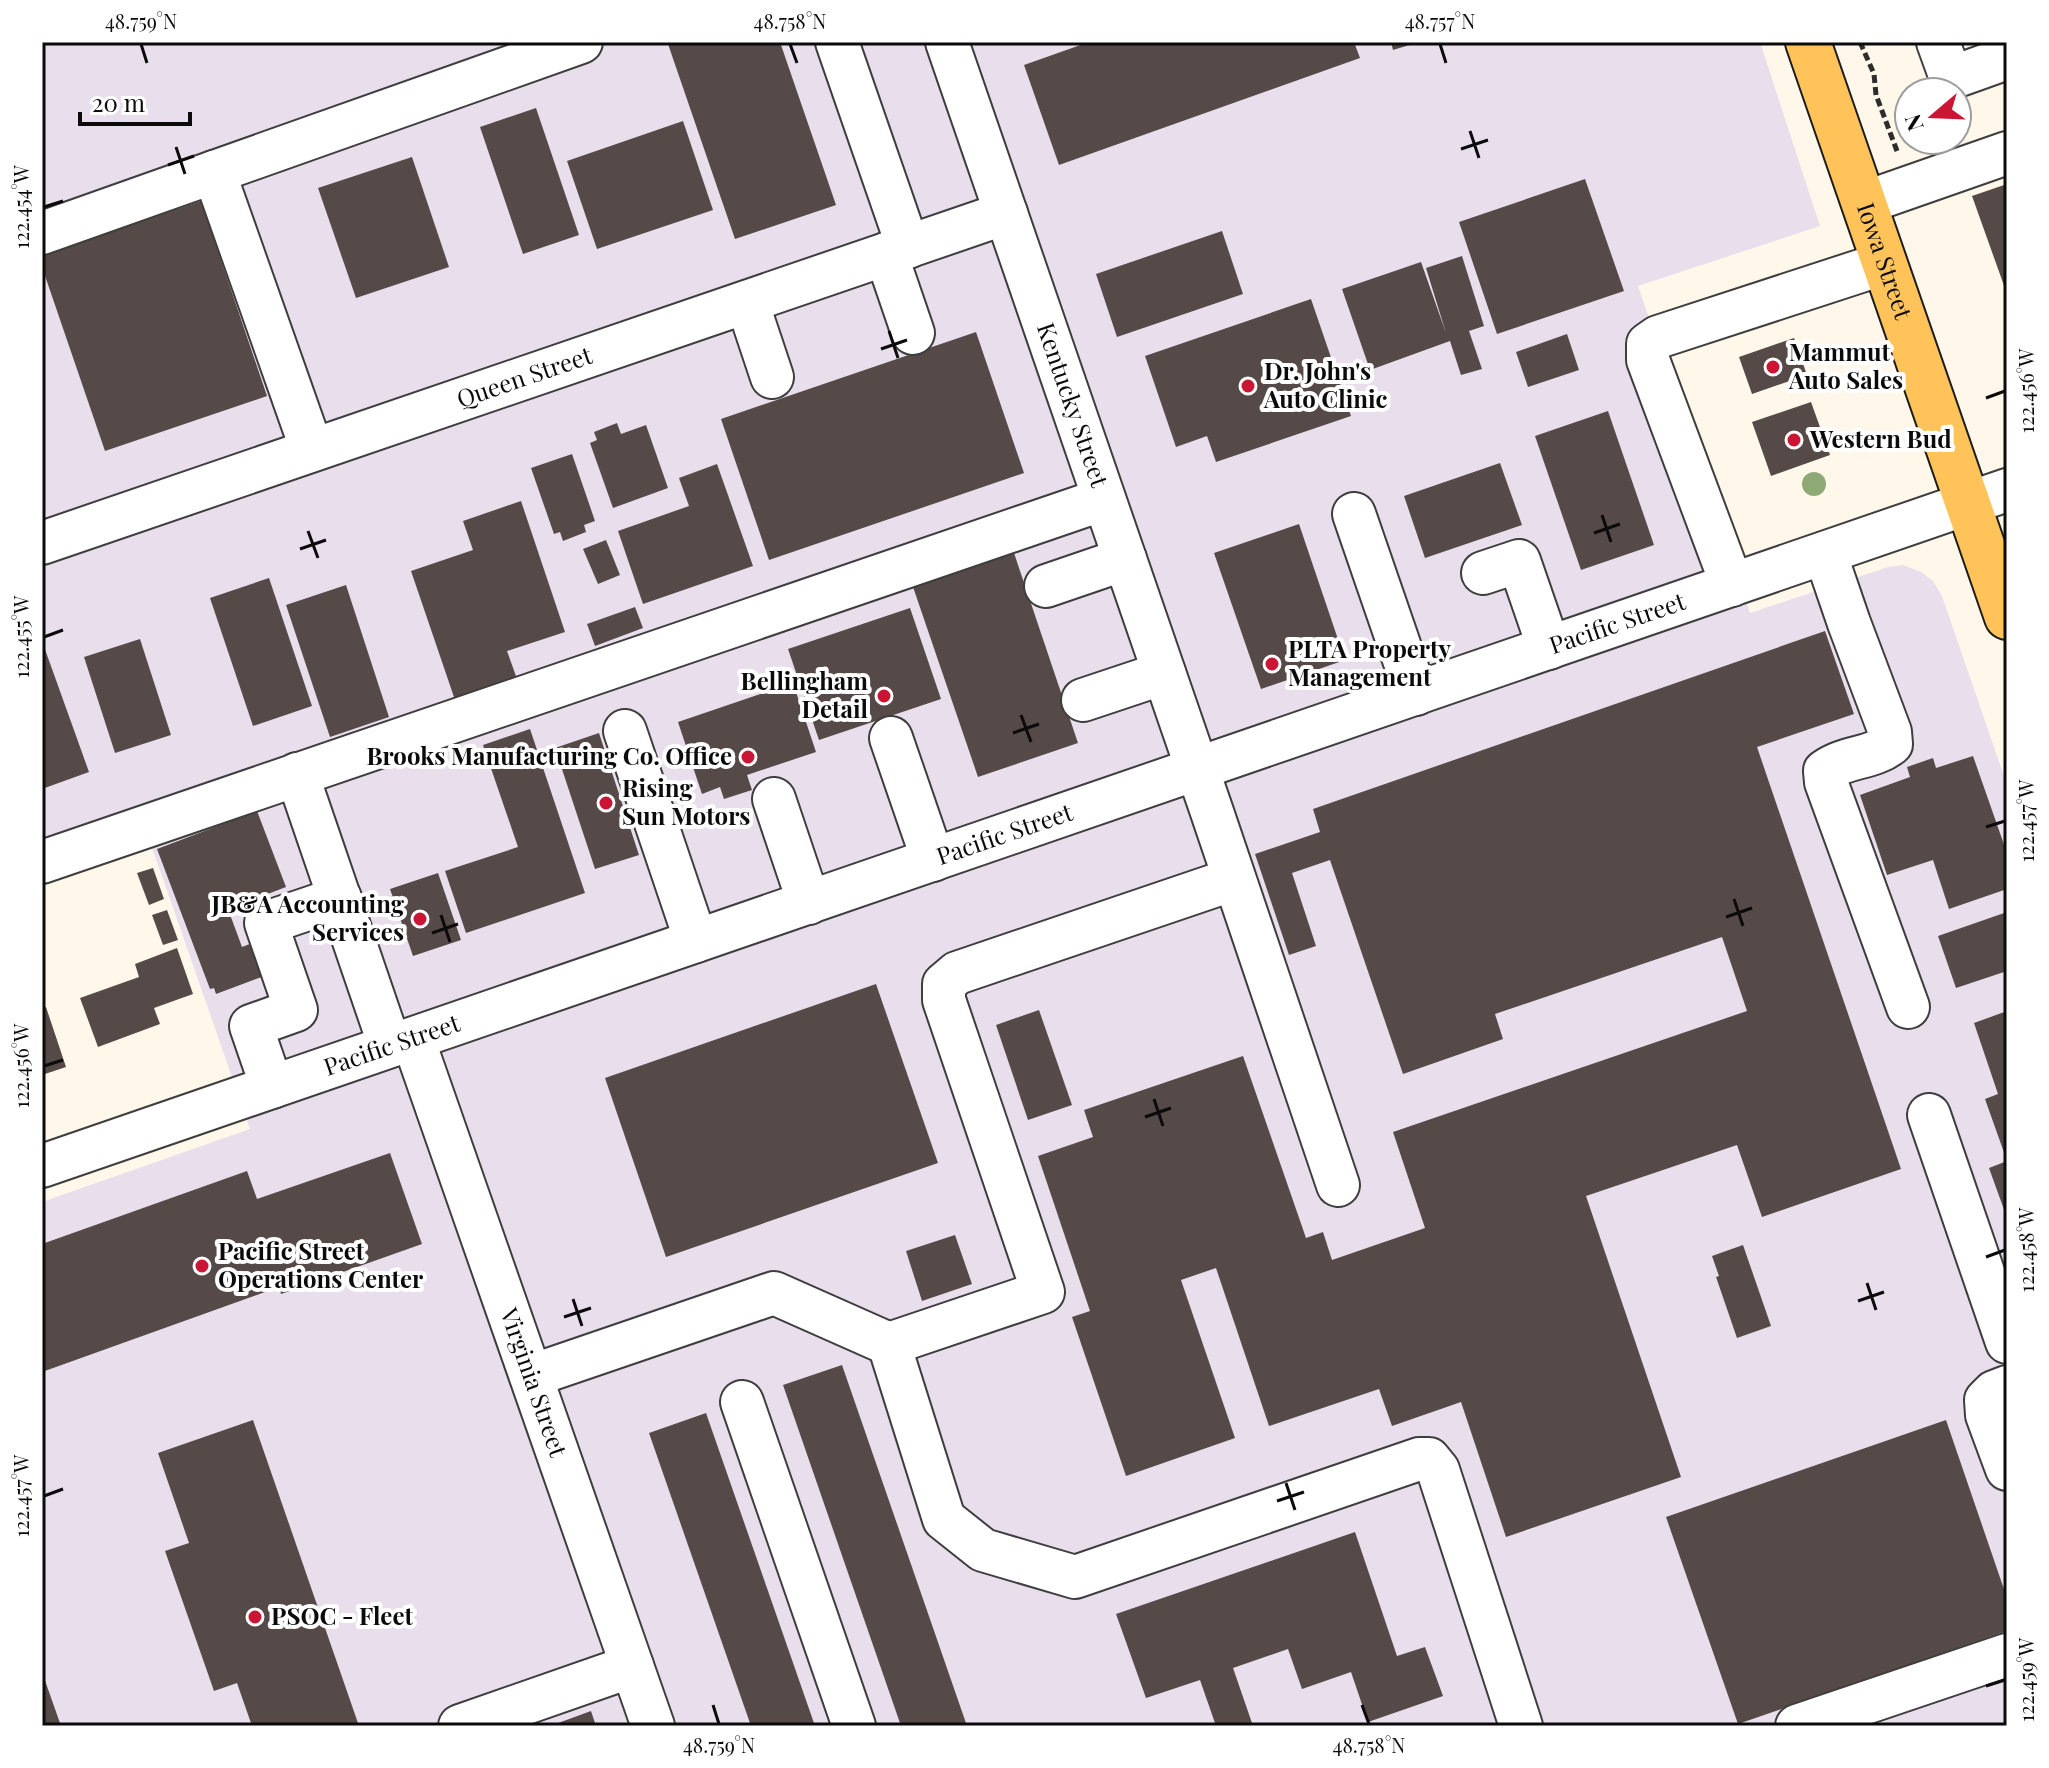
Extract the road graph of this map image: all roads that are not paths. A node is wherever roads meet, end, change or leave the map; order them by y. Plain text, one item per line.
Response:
1 (581, 42) edge
2 (837, 42) edge
3 (947, 42) edge
4 (1808, 42) edge
5 (1938, 42) edge
6 (2007, 58) edge
7 (2007, 153) edge
8 (214, 172) junction
9 (1864, 203) junction
10 (1006, 213) junction
11 (42, 233) edge
12 (897, 251) junction
13 (1885, 263) junction
14 (747, 302) junction
15 (913, 333) dead end
16 (772, 377) dead end
17 (312, 450) junction
18 (1988, 497) edge
19 (1104, 499) junction
20 (1354, 514) dead end
21 (42, 543) edge
22 (1825, 553) junction
23 (1125, 559) junction
24 (1483, 573) dead end
25 (1732, 585) junction
26 (1046, 586) dead end
27 (2007, 617) edge
28 (1549, 648) junction
29 (1164, 673) junction
30 (1416, 694) junction
31 (1083, 700) dead end
32 (625, 731) dead end
33 (891, 738) dead end
34 (1197, 769) junction
35 (297, 774) junction
36 (774, 799) dead end
37 (933, 860) junction
38 (42, 862) edge
39 (1234, 879) junction
40 (340, 898) junction
41 (809, 903) junction
42 (696, 941) junction
43 (1908, 1007) dead end
44 (402, 1042) junction
45 (272, 1087) junction
46 (1929, 1115) dead end
47 (42, 1166) edge
48 (1338, 1185) dead end
49 (2007, 1342) edge
50 (889, 1344) junction
51 (531, 1376) junction
52 (2007, 1387) edge
53 (742, 1402) dead end
54 (2007, 1469) edge
55 (2007, 1655) edge
56 (632, 1666) junction
57 (460, 1726) edge
58 (653, 1726) edge
59 (854, 1726) edge
60 (1521, 1726) edge
61 (1797, 1726) edge

1 - 8 street
2 - 12 street
3 - 10 street, Kentucky Street
4 - 9 main road, Iowa Street
5 - 6 street
7 - 9 street
8 - 11 street
8 - 17 street
9 - 13 main road, Iowa Street
10 - 12 street, Queen Street
10 - 19 street, Kentucky Street
12 - 14 street, Queen Street
12 - 15 street
13 - 18 main road, Iowa Street
13 - 25 street
14 - 16 street
14 - 17 street, Queen Street
17 - 21 street, Queen Street
18 - 22 street, Pacific Street
18 - 27 main road, Iowa Street
19 - 23 street, Kentucky Street
19 - 35 street
20 - 30 street
22 - 25 street, Pacific Street
22 - 43 street
23 - 26 street
23 - 29 street, Kentucky Street
24 - 28 street
25 - 28 street, Pacific Street
28 - 30 street, Pacific Street
29 - 31 street
29 - 34 street, Kentucky Street
30 - 34 street, Pacific Street
32 - 42 street
33 - 37 street
34 - 37 street, Pacific Street
34 - 39 street, Kentucky Street
35 - 38 street
35 - 40 street, Virginia Street
36 - 41 street
37 - 41 street, Pacific Street
39 - 48 street, Kentucky Street
39 - 50 street
40 - 44 street, Virginia Street
40 - 45 street
41 - 42 street, Pacific Street
42 - 44 street, Pacific Street
44 - 45 street, Pacific Street
44 - 51 street, Virginia Street
45 - 47 street, Pacific Street
46 - 49 street
50 - 51 street
50 - 60 street
51 - 56 street, Virginia Street
52 - 54 street
53 - 59 street
55 - 61 street
56 - 57 street
56 - 58 street, Virginia Street

